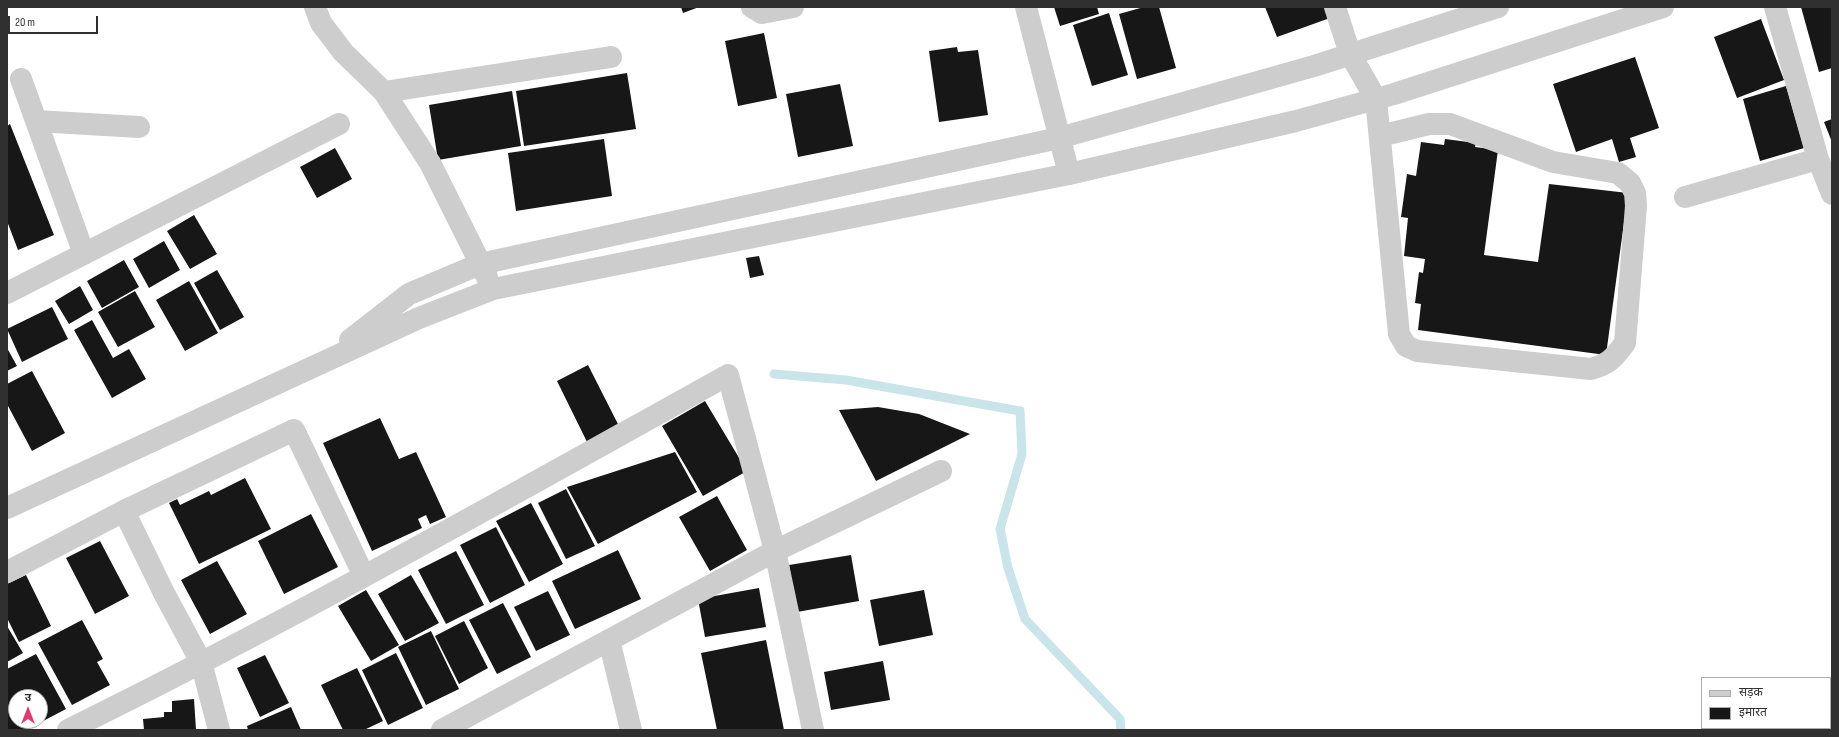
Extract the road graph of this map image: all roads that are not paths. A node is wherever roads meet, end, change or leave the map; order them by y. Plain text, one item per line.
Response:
1 (315, 7) edge
2 (752, 7) edge
3 (793, 7) edge
4 (1026, 7) edge
5 (1335, 7) edge
6 (1498, 7) edge
7 (1663, 7) edge
8 (1775, 7) edge
9 (1350, 54) junction
10 (611, 57) dead end
11 (21, 79) dead end
12 (384, 92) junction
13 (1376, 99) junction
14 (36, 121) junction
15 (339, 124) dead end
16 (139, 127) dead end
17 (1380, 136) junction
18 (1059, 138) junction
19 (1818, 159) junction
20 (1070, 174) junction
21 (1832, 194) edge
22 (1685, 197) dead end
23 (84, 254) junction
24 (480, 264) junction
25 (493, 289) junction
26 (7, 294) edge
27 (324, 360) junction
28 (941, 471) dead end
29 (7, 508) edge
30 (124, 511) junction
31 (775, 551) junction
32 (7, 572) edge
33 (364, 576) junction
34 (609, 640) junction
35 (201, 662) junction
36 (68, 730) edge
37 (219, 730) edge
38 (442, 730) edge
39 (631, 730) edge
40 (813, 730) edge

1 - 12 street
2 - 3 street
4 - 18 street
5 - 9 street
6 - 9 street
7 - 13 street
8 - 19 street
9 - 13 street
9 - 18 street
10 - 12 street
11 - 14 street
12 - 24 street
13 - 17 street
13 - 20 street
14 - 16 street
14 - 23 street
15 - 23 street
17 - 17 street
18 - 20 street
18 - 24 street
19 - 21 street
19 - 22 street
20 - 25 street
23 - 26 street
24 - 25 street
24 - 27 street
25 - 27 street
27 - 29 street
28 - 31 street
30 - 32 street
30 - 33 street
30 - 35 street
31 - 33 street
31 - 34 street
31 - 40 street
33 - 35 street
34 - 38 street
34 - 39 street
35 - 36 street
35 - 37 street

